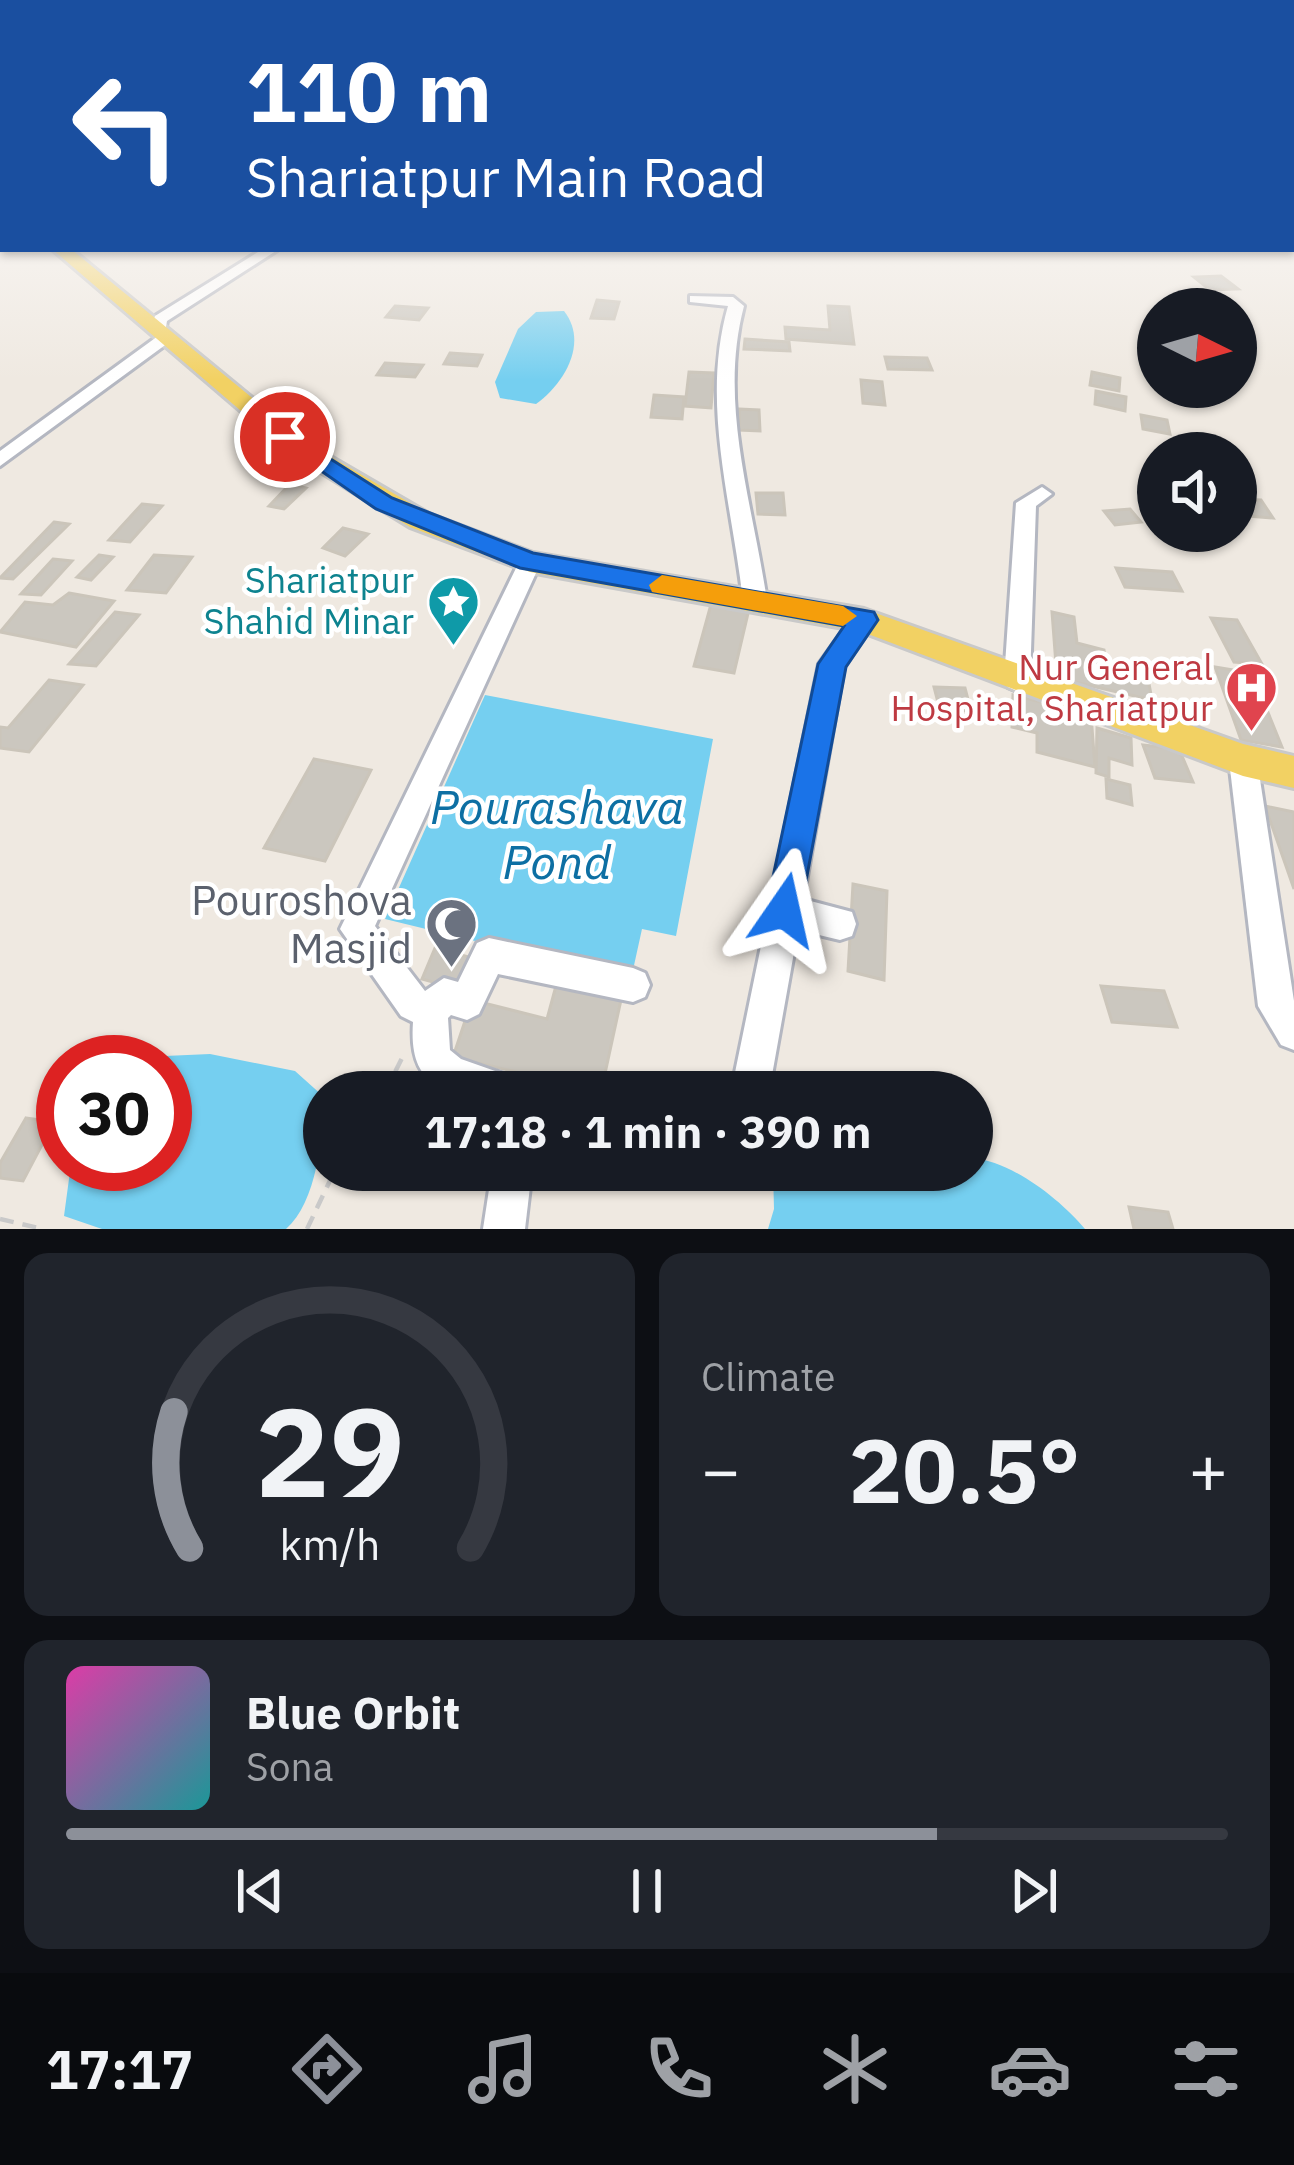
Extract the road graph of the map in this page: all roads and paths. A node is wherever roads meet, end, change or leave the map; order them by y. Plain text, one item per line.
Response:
1 (80, 265) edge
2 (246, 265) edge
3 (694, 299) dead end
4 (162, 334) junction
5 (0, 460) edge
6 (1042, 494) dead end
7 (530, 562) junction
8 (755, 601) junction
9 (864, 620) junction
10 (1017, 680) junction
11 (1243, 760) junction
12 (1294, 772) edge
13 (784, 910) junction
14 (840, 924) dead end
15 (633, 985) dead end
16 (431, 1012) junction
17 (1294, 1032) edge
18 (447, 1071) edge
19 (754, 1071) edge
20 (325, 1191) edge
21 (509, 1191) edge
22 (0, 1219) edge
23 (43, 1229) edge
24 (307, 1229) edge
25 (504, 1229) edge

1 - 4 main road
2 - 4 street
3 - 8 street
4 - 5 street
4 - 7 main road
6 - 10 street
7 - 8 main road
7 - 16 street
8 - 9 main road
9 - 10 main road
9 - 13 street
10 - 11 main road
11 - 12 main road
11 - 17 street
13 - 14 street
13 - 19 street
15 - 16 street
16 - 18 street
20 - 24 path
21 - 25 street
22 - 23 path

